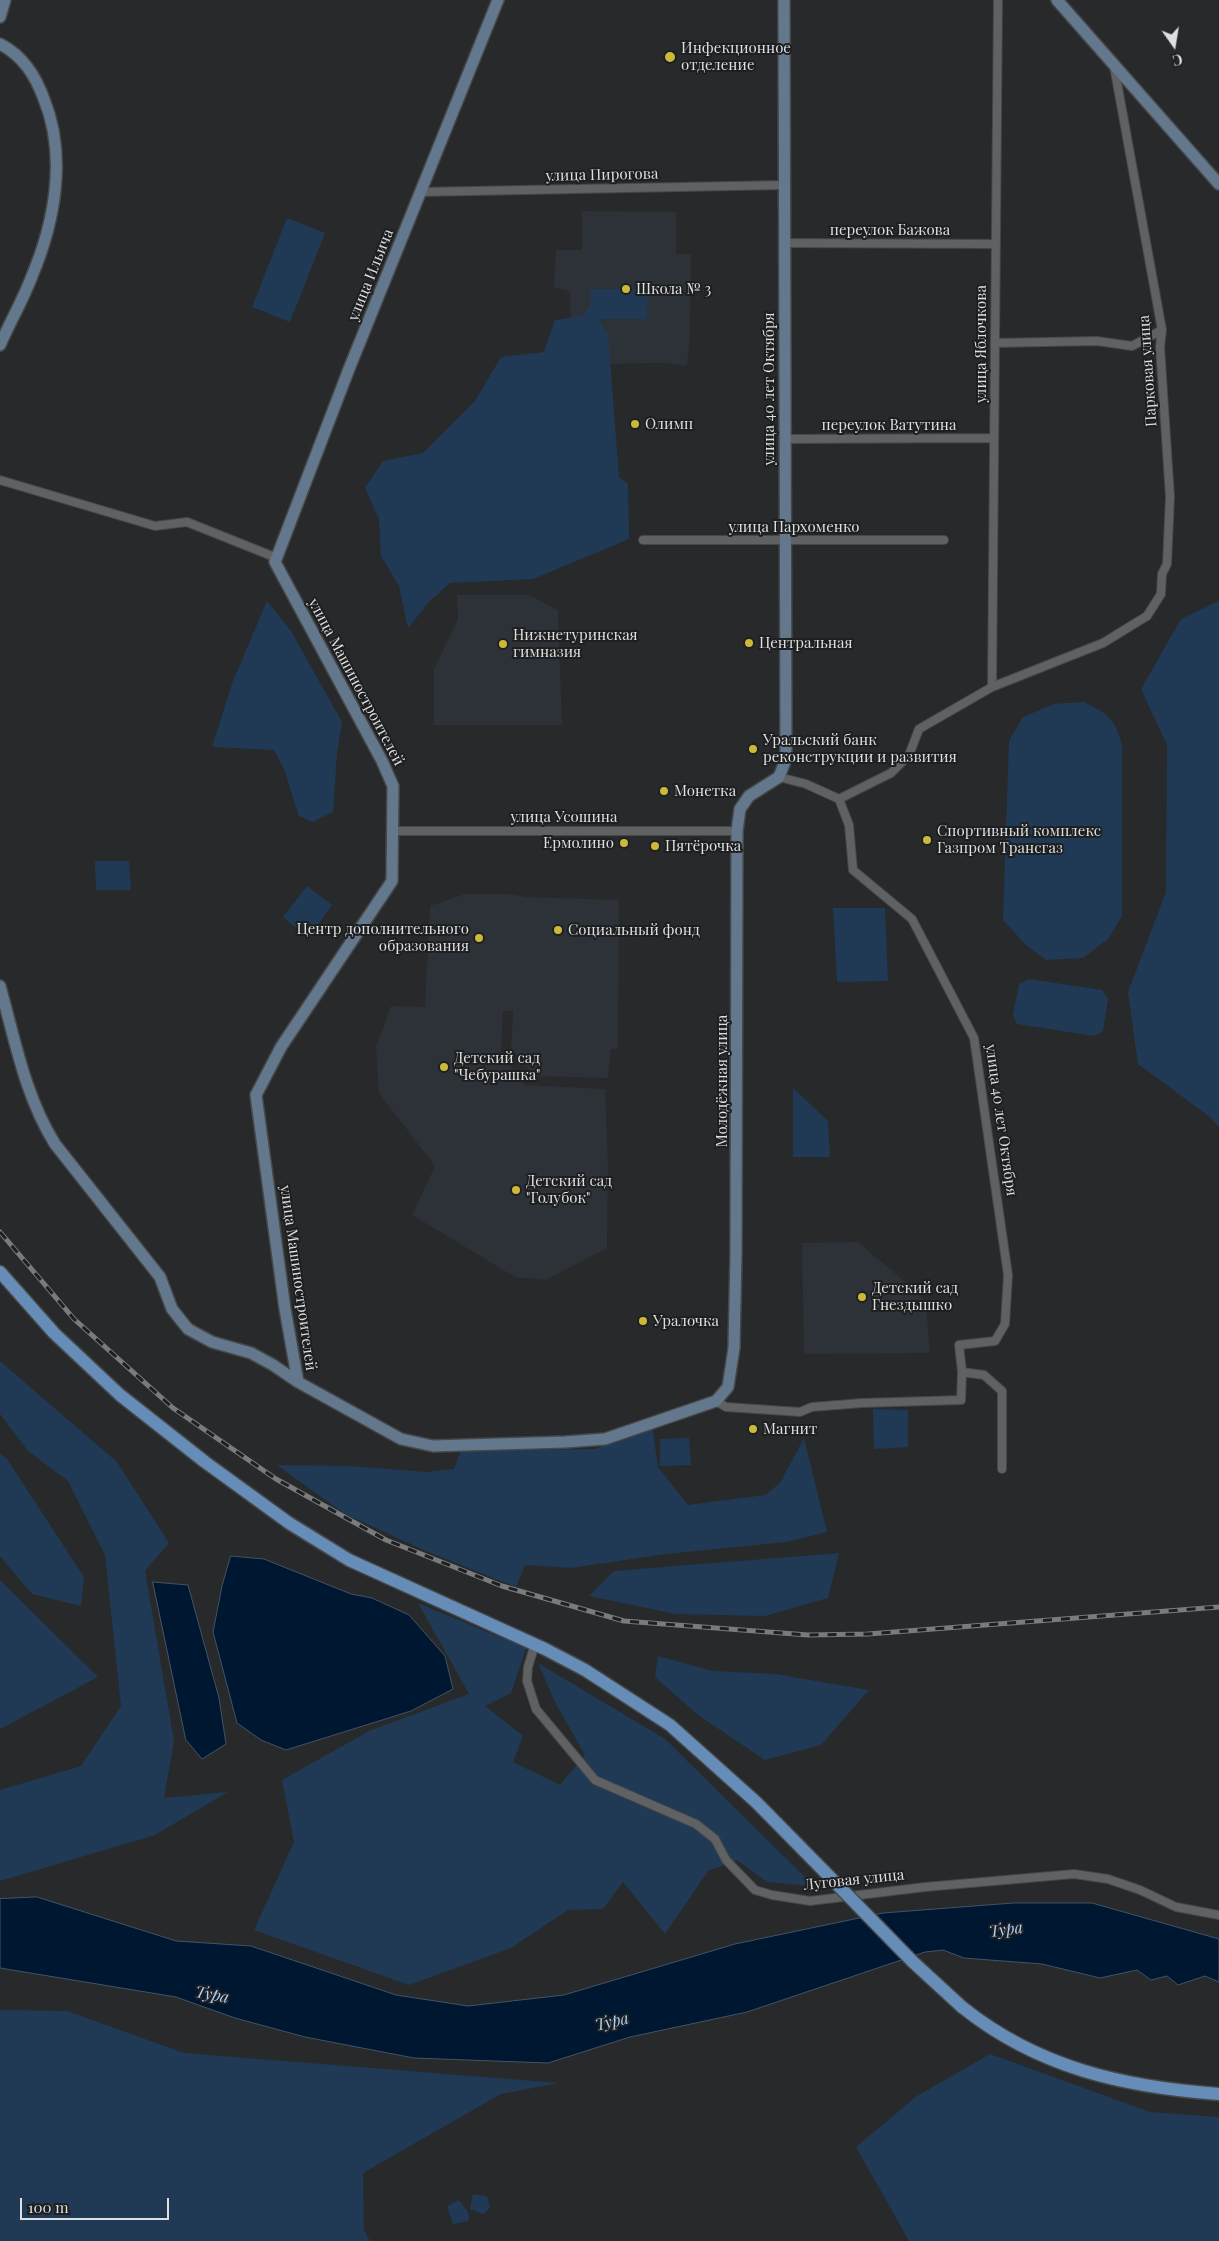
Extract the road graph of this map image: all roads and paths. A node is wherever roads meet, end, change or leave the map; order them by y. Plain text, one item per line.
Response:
1 (5, 0) edge
2 (498, 0) edge
3 (784, 0) edge
4 (998, 0) edge
5 (1057, 0) edge
6 (0, 17) edge
7 (0, 44) edge
8 (1113, 62) junction
9 (1219, 184) edge
10 (784, 185) junction
11 (420, 192) junction
12 (784, 243) junction
13 (995, 244) junction
14 (1162, 330) junction
15 (995, 342) junction
16 (0, 345) edge
17 (994, 438) junction
18 (784, 439) junction
19 (0, 480) edge
20 (643, 540) dead end
21 (944, 540) dead end
22 (785, 542) junction
23 (275, 562) junction
24 (992, 687) junction
25 (780, 777) junction
26 (839, 799) junction
27 (392, 831) junction
28 (737, 831) junction
29 (0, 986) edge
30 (0, 1272) edge
31 (962, 1372) junction
32 (298, 1382) junction
33 (716, 1401) junction
34 (1002, 1470) dead end
35 (535, 1644) junction
36 (1219, 1915) edge
37 (1219, 2094) edge

1 - 6 street
2 - 11 street, улица Ильича
3 - 10 street, улица 40 лет Октября
4 - 13 street, улица Яблочкова
5 - 8 street
7 - 16 street
8 - 9 street
8 - 14 street, Парковая улица
10 - 11 street, улица Пирогова
10 - 12 street, улица 40 лет Октября
11 - 23 street, улица Ильича
12 - 13 street, переулок Бажова
12 - 18 street, улица 40 лет Октября
13 - 15 street, улица Яблочкова
14 - 15 street
14 - 24 street, Парковая улица
15 - 17 street, улица Яблочкова
17 - 18 street, переулок Ватутина
17 - 24 street, улица Яблочкова
18 - 22 street, улица 40 лет Октября
19 - 23 street
20 - 22 street, улица Пархоменко
21 - 22 street, улица Пархоменко
22 - 25 street, улица 40 лет Октября
23 - 27 street, улица Машиностроителей
24 - 26 street
25 - 26 street
25 - 28 street, Молодёжная улица
26 - 31 street, улица 40 лет Октября
27 - 28 street, улица Усошина
27 - 32 street, улица Машиностроителей
28 - 33 street, Молодёжная улица
29 - 32 street
30 - 35 main road
31 - 33 street
31 - 34 street
32 - 33 street, улица Машиностроителей
35 - 36 street, Луговая улица
35 - 37 main road, bridge

